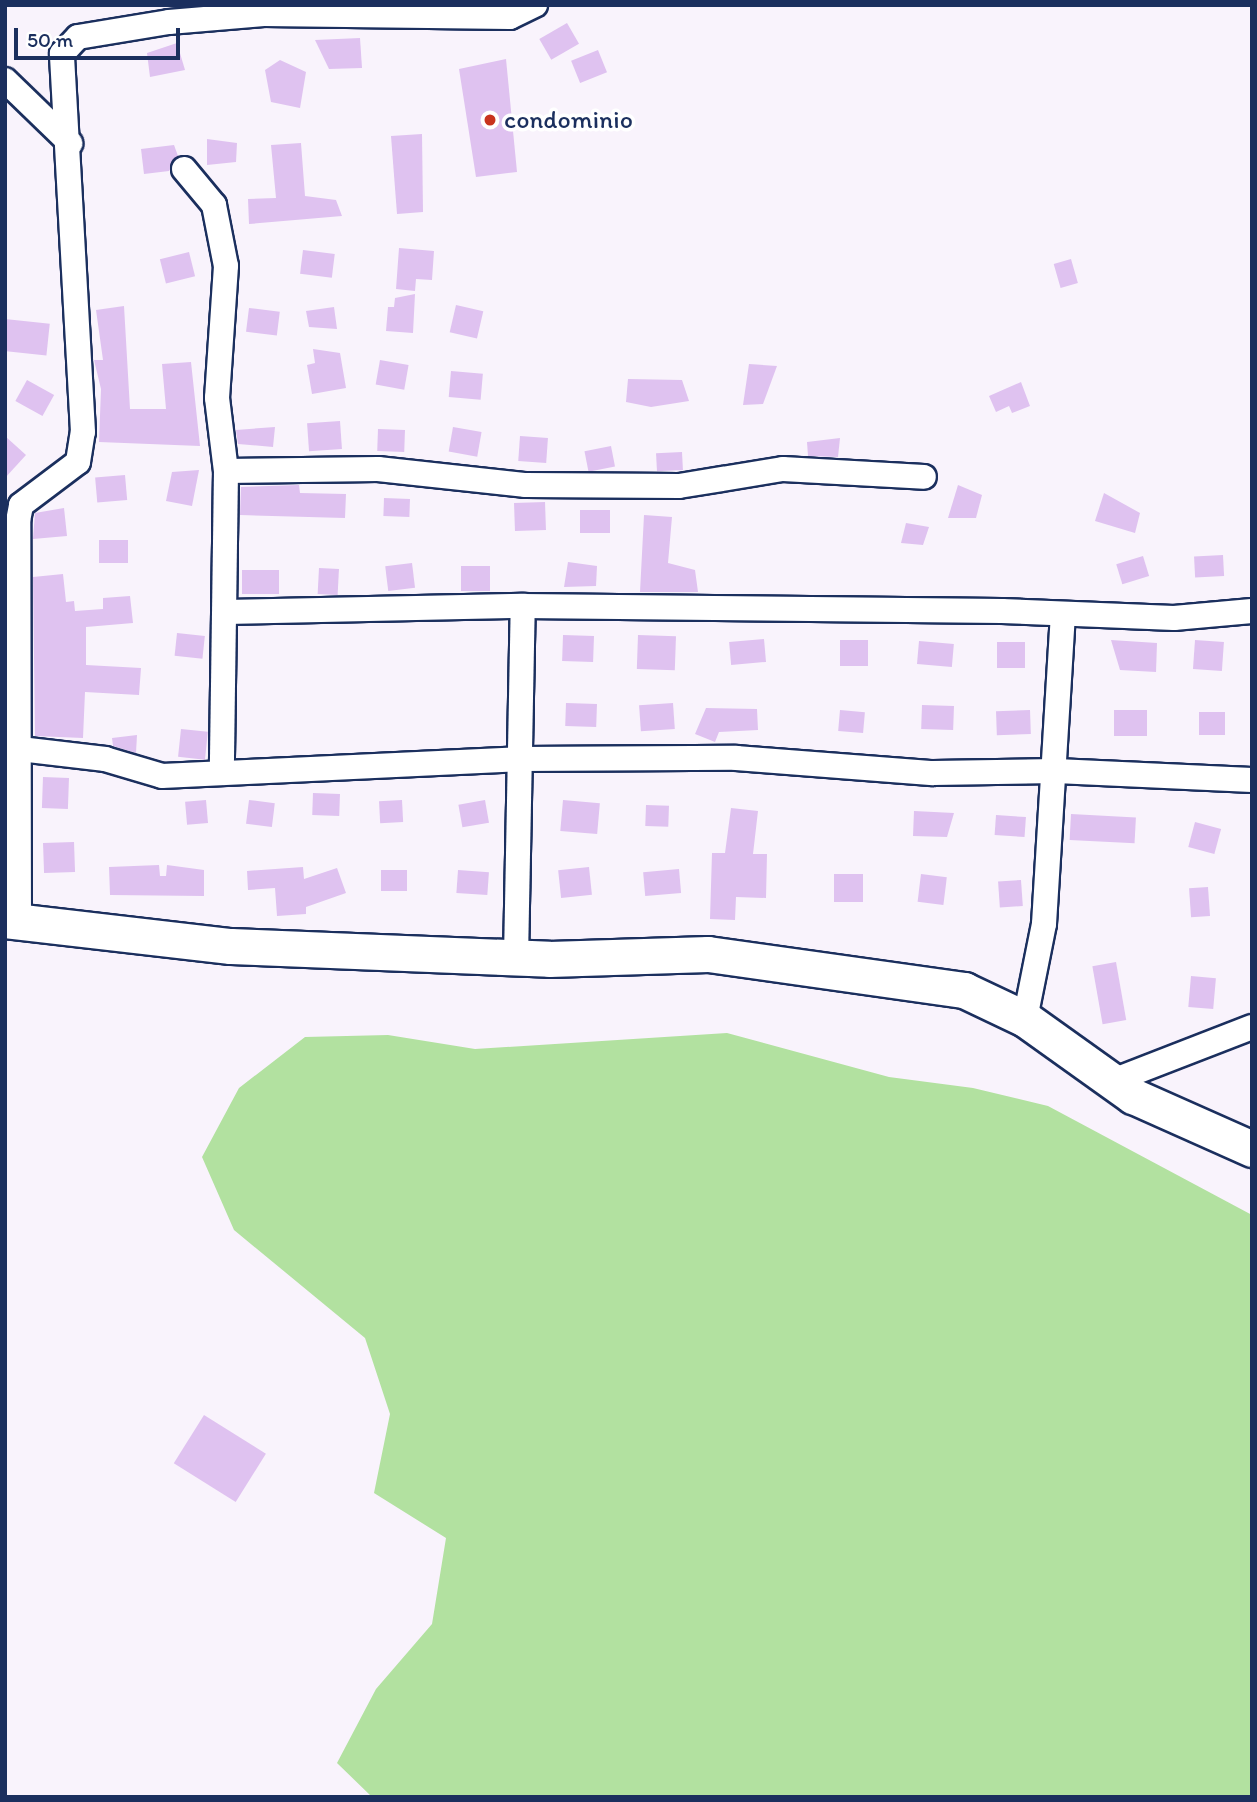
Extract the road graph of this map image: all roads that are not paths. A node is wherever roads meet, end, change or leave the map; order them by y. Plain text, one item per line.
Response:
1 (535, 5) edge
2 (5, 80) edge
3 (70, 143) junction
4 (184, 169) dead end
5 (226, 471) junction
6 (924, 477) dead end
7 (13, 508) edge
8 (523, 606) junction
9 (1252, 611) edge
10 (226, 612) junction
11 (1063, 615) junction
12 (20, 749) junction
13 (521, 759) junction
14 (1056, 771) junction
15 (222, 773) junction
16 (1252, 780) edge
17 (12, 921) edge
18 (516, 958) junction
19 (1025, 1019) junction
20 (1252, 1027) edge
21 (1110, 1082) junction
22 (1252, 1149) edge

1 - 3 street
2 - 3 street
3 - 7 street
4 - 5 street
5 - 6 street
5 - 10 street
7 - 12 street
8 - 10 street
8 - 11 street
8 - 13 street
9 - 11 street
10 - 15 street
11 - 14 street
12 - 15 street
12 - 17 street
13 - 14 street
13 - 15 street
13 - 18 street
14 - 16 street
14 - 19 street
17 - 18 main road
18 - 19 main road
19 - 21 main road
20 - 21 street
21 - 22 main road

